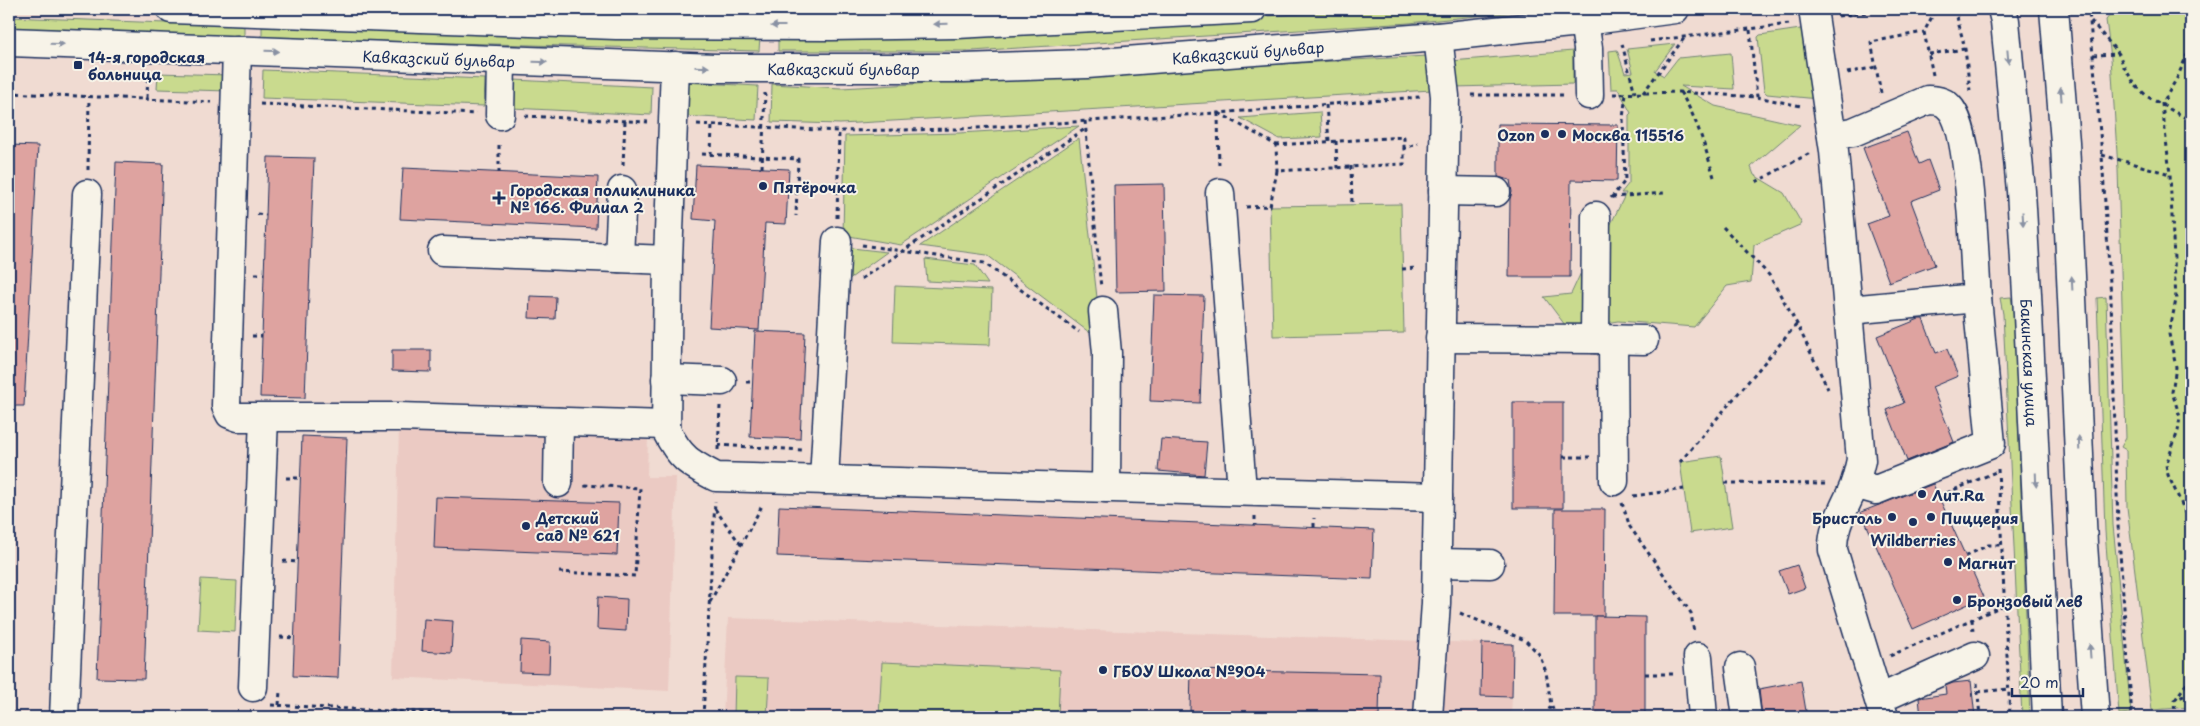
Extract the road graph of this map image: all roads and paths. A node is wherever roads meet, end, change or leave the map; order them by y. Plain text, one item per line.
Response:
1 (171, 9) edge
2 (1252, 9) edge
3 (1675, 9) edge
4 (1892, 9) edge
5 (1936, 9) edge
6 (2002, 9) edge
7 (2054, 9) edge
8 (2093, 9) edge
9 (269, 11) edge
10 (302, 11) edge
11 (1187, 11) edge
12 (433, 14) edge
13 (1814, 14) edge
14 (616, 17) edge
15 (831, 18) edge
16 (2090, 20) junction
17 (1584, 21) junction
18 (1750, 30) junction
19 (1924, 32) junction
20 (1438, 37) junction
21 (1686, 37) junction
22 (1649, 41) dead end
23 (9, 42) edge
24 (1631, 42) dead end
25 (1613, 44) dead end
26 (1622, 44) junction
27 (2191, 46) edge
28 (1966, 49) dead end
29 (236, 50) junction
30 (1928, 54) junction
31 (2119, 54) junction
32 (2093, 55) junction
33 (501, 61) junction
34 (148, 66) dead end
35 (675, 66) junction
36 (1679, 92) junction
37 (9, 93) edge
38 (1635, 93) junction
39 (1643, 93) junction
40 (1626, 94) junction
41 (1589, 95) junction
42 (89, 96) junction
43 (1445, 96) junction
44 (1757, 97) junction
45 (147, 98) junction
46 (1938, 100) junction
47 (236, 103) junction
48 (2162, 104) junction
49 (1326, 105) junction
50 (1218, 113) junction
51 (500, 115) junction
52 (1885, 119) junction
53 (624, 121) junction
54 (1085, 121) junction
55 (2191, 121) edge
56 (673, 124) junction
57 (712, 125) junction
58 (1085, 129) junction
59 (1831, 129) junction
60 (839, 131) junction
61 (1425, 140) dead end
62 (1336, 141) junction
63 (1329, 142) junction
64 (1276, 145) junction
65 (1404, 149) junction
66 (702, 154) dead end
67 (711, 155) junction
68 (2102, 155) junction
69 (1351, 166) junction
70 (1337, 168) junction
71 (1277, 172) junction
72 (499, 173) dead end
73 (2170, 174) junction
74 (1714, 177) dead end
75 (1756, 182) dead end
76 (622, 190) joint
77 (1443, 191) junction
78 (1496, 192) dead end
79 (1220, 193) joint
80 (1664, 193) dead end
81 (87, 194) joint
82 (1352, 204) dead end
83 (1270, 206) dead end
84 (1604, 207) junction
85 (796, 216) dead end
86 (1723, 228) dead end
87 (837, 241) junction
88 (442, 251) dead end
89 (903, 251) junction
90 (619, 258) junction
91 (668, 260) junction
92 (834, 297) junction
93 (1977, 298) junction
94 (1849, 310) junction
95 (1103, 311) joint
96 (1797, 324) junction
97 (1440, 338) junction
98 (1604, 340) junction
99 (1644, 340) dead end
100 (1107, 353) junction
101 (666, 379) junction
102 (722, 381) junction
103 (752, 382) dead end
104 (1829, 392) dead end
105 (264, 418) junction
106 (559, 422) junction
107 (669, 434) junction
108 (718, 445) junction
109 (825, 451) junction
110 (1680, 462) dead end
111 (1998, 471) dead end
112 (716, 477) junction
113 (777, 478) junction
114 (824, 480) junction
115 (558, 483) joint
116 (1725, 483) dead end
117 (1855, 484) junction
118 (1106, 488) junction
119 (1617, 489) junction
120 (1684, 489) dead end
121 (1242, 492) junction
122 (1947, 493) dead end
123 (1438, 497) junction
124 (714, 509) junction
125 (2191, 524) edge
126 (741, 545) junction
127 (2001, 545) dead end
128 (1966, 556) dead end
129 (1437, 563) junction
130 (1490, 564) dead end
131 (559, 572) dead end
132 (1436, 603) junction
133 (709, 605) junction
134 (2004, 605) dead end
135 (1975, 656) dead end
136 (1698, 657) joint
137 (1870, 665) junction
138 (1740, 667) dead end
139 (2191, 677) edge
140 (2009, 689) dead end
141 (1978, 692) dead end
142 (2191, 693) edge
143 (257, 696) joint
144 (2174, 700) junction
145 (1551, 705) junction
146 (1882, 708) edge
147 (410, 712) junction
148 (64, 717) edge
149 (406, 717) edge
150 (588, 717) edge
151 (703, 717) edge
152 (1428, 717) edge
153 (1546, 717) edge
154 (1556, 717) edge
155 (1703, 717) edge
156 (1747, 717) edge
157 (2048, 717) edge
158 (2094, 717) edge
159 (2132, 717) edge
160 (2175, 717) edge

1 - 9 street
2 - 11 street
3 - 17 street, Кавказский бульвар
4 - 13 path
5 - 19 path
6 -> 157 street, Бакинская улица
158 -> 7 street
8 - 16 path
9 - 10 street
10 - 12 street
11 -> 15 street
12 - 14 street
13 - 18 path
13 - 59 street
15 -> 14 street
16 - 31 path
16 - 32 path
17 - 20 street, Кавказский бульвар
17 - 41 street
18 - 21 path
18 - 44 path
19 - 30 path
19 - 52 path
35 -> 20 street, Кавказский бульвар
20 - 43 street
21 - 22 path
21 - 39 path
23 -> 29 street, Кавказский бульвар
24 - 26 path
25 - 26 path
26 - 38 path
27 - 48 path
28 - 30 path
29 -> 33 street, Кавказский бульвар
29 - 47 street
30 - 46 path
31 - 32 path
31 - 48 path
32 - 68 path
33 -> 35 street, Кавказский бульвар
33 - 51 street
34 - 45 path
35 - 56 street
36 - 39 path
36 - 44 path
36 - 74 path
37 - 42 path
38 - 39 path
38 - 40 path
40 - 41 path
40 - 84 path
41 - 43 path
42 - 45 path
42 - 81 path
43 - 49 path
43 - 77 street
44 - 59 path
45 - 47 path
46 - 52 street
46 - 93 street
47 - 51 path
47 - 105 street
48 - 55 path
48 - 73 path
49 - 50 path
49 - 63 path
50 - 54 path
50 - 64 path
50 - 79 path
51 - 53 path
51 - 72 path
52 - 59 street
53 - 56 path
53 - 76 path
54 - 58 path
54 - 60 path
56 - 57 path
56 - 91 street
57 - 60 path
57 - 67 path
58 - 89 path
58 - 95 path
59 - 75 path
59 - 94 street
60 - 87 path
61 - 65 path
62 - 63 path
62 - 65 path
62 - 70 path
63 - 64 path
64 - 71 path
65 - 69 path
66 - 67 path
67 - 85 path
68 - 73 path
68 - 159 path
69 - 70 path
69 - 82 path
70 - 71 path
71 - 83 path
73 - 125 path
76 - 90 street
77 - 78 street
77 - 97 street
79 - 121 street
80 - 84 path
81 - 148 street
84 - 98 street
86 - 96 path
87 - 89 path
87 - 92 street
88 - 90 street
89 - 92 path
89 - 100 path
90 - 91 street
91 - 101 street
92 - 109 street
93 - 94 street
93 - 117 street
94 - 117 street
95 - 100 street
96 - 104 path
96 - 110 path
97 - 98 street
97 - 123 street
98 - 99 street
98 - 119 street
100 - 118 street
101 - 102 street
101 - 107 street
102 - 103 path
102 - 108 path
105 - 106 street
105 - 143 street
106 - 107 street
106 - 115 street
107 - 108 path
107 - 112 street
108 - 109 path
108 - 112 path
109 - 114 street
111 - 122 path
112 - 113 street
112 - 124 path
113 - 114 street
113 - 126 path
114 - 118 street
115 - 131 path
116 - 117 path
117 - 137 street
118 - 121 street
119 - 120 path
119 - 136 path
121 - 123 street
123 - 129 street
124 - 126 path
124 - 133 path
126 - 133 path
127 - 128 path
129 - 130 street
129 - 132 street
132 - 145 path
132 - 152 street
133 - 151 path
134 - 137 path
135 - 146 street
136 - 155 street
137 - 146 street
138 - 156 street
139 - 144 path
140 - 141 path
142 - 144 path
143 - 147 path
144 - 160 path
145 - 153 path
145 - 154 path
147 - 149 path
147 - 150 path

